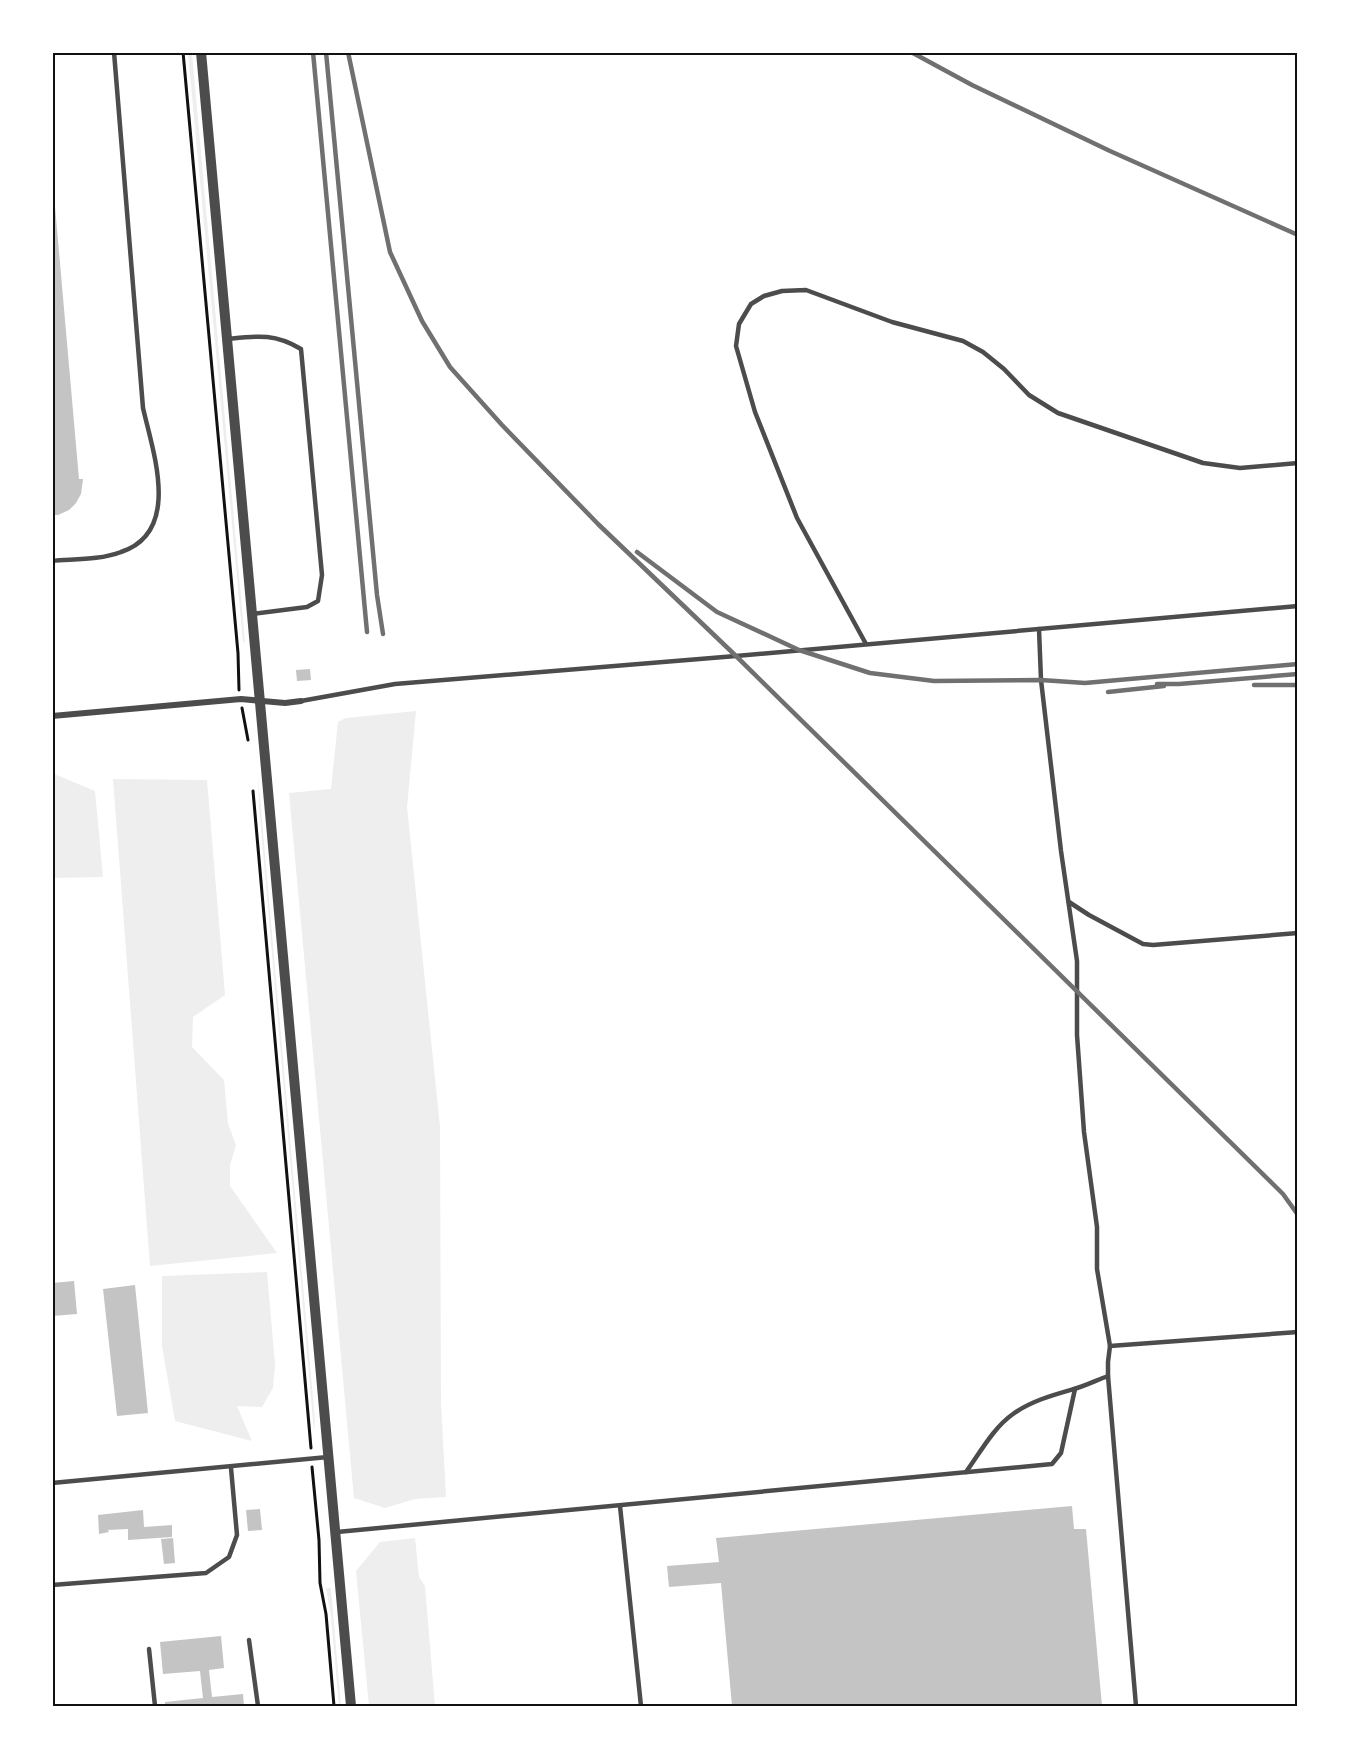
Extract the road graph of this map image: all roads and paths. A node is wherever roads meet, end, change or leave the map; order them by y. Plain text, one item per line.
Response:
1 (114, 52) edge
2 (183, 52) edge
3 (201, 52) edge
4 (227, 339) junction
5 (1298, 463) edge
6 (52, 561) edge
7 (1298, 606) edge
8 (252, 614) junction
9 (1039, 629) junction
10 (866, 644) junction
11 (238, 679) dead end
12 (260, 700) junction
13 (301, 701) joint
14 (52, 716) edge
15 (244, 719) dead end
16 (250, 748) dead end
17 (253, 787) dead end
18 (1069, 902) junction
19 (1298, 933) edge
20 (1298, 1332) edge
21 (1110, 1346) junction
22 (1108, 1376) junction
23 (1075, 1389) junction
24 (328, 1457) junction
25 (312, 1459) junction
26 (231, 1468) junction
27 (966, 1472) junction
28 (52, 1483) edge
29 (620, 1506) junction
30 (335, 1532) junction
31 (52, 1585) edge
32 (249, 1640) dead end
33 (149, 1649) dead end
34 (155, 1707) edge
35 (258, 1707) edge
36 (334, 1707) edge
37 (351, 1707) edge
38 (640, 1707) edge
39 (1136, 1707) edge

1 - 6 lane
2 - 11 path
3 - 4 street
4 - 8 street
4 - 8 lane
5 - 10 lane
7 - 9 lane
8 - 12 street
9 - 10 lane
9 - 18 lane
10 - 13 lane
12 - 13 street
12 - 14 street
12 - 24 street
15 - 16 path
17 - 25 path
18 - 19 lane
18 - 21 lane
20 - 21 lane
21 - 22 lane
22 - 23 lane
22 - 39 lane
23 - 27 lane
23 - 27 lane
24 - 25 lane
24 - 30 street
25 - 26 lane
25 - 36 path
26 - 28 lane
26 - 31 lane
27 - 29 lane
29 - 30 lane
29 - 38 lane
30 - 37 street
32 - 35 lane
33 - 34 lane

